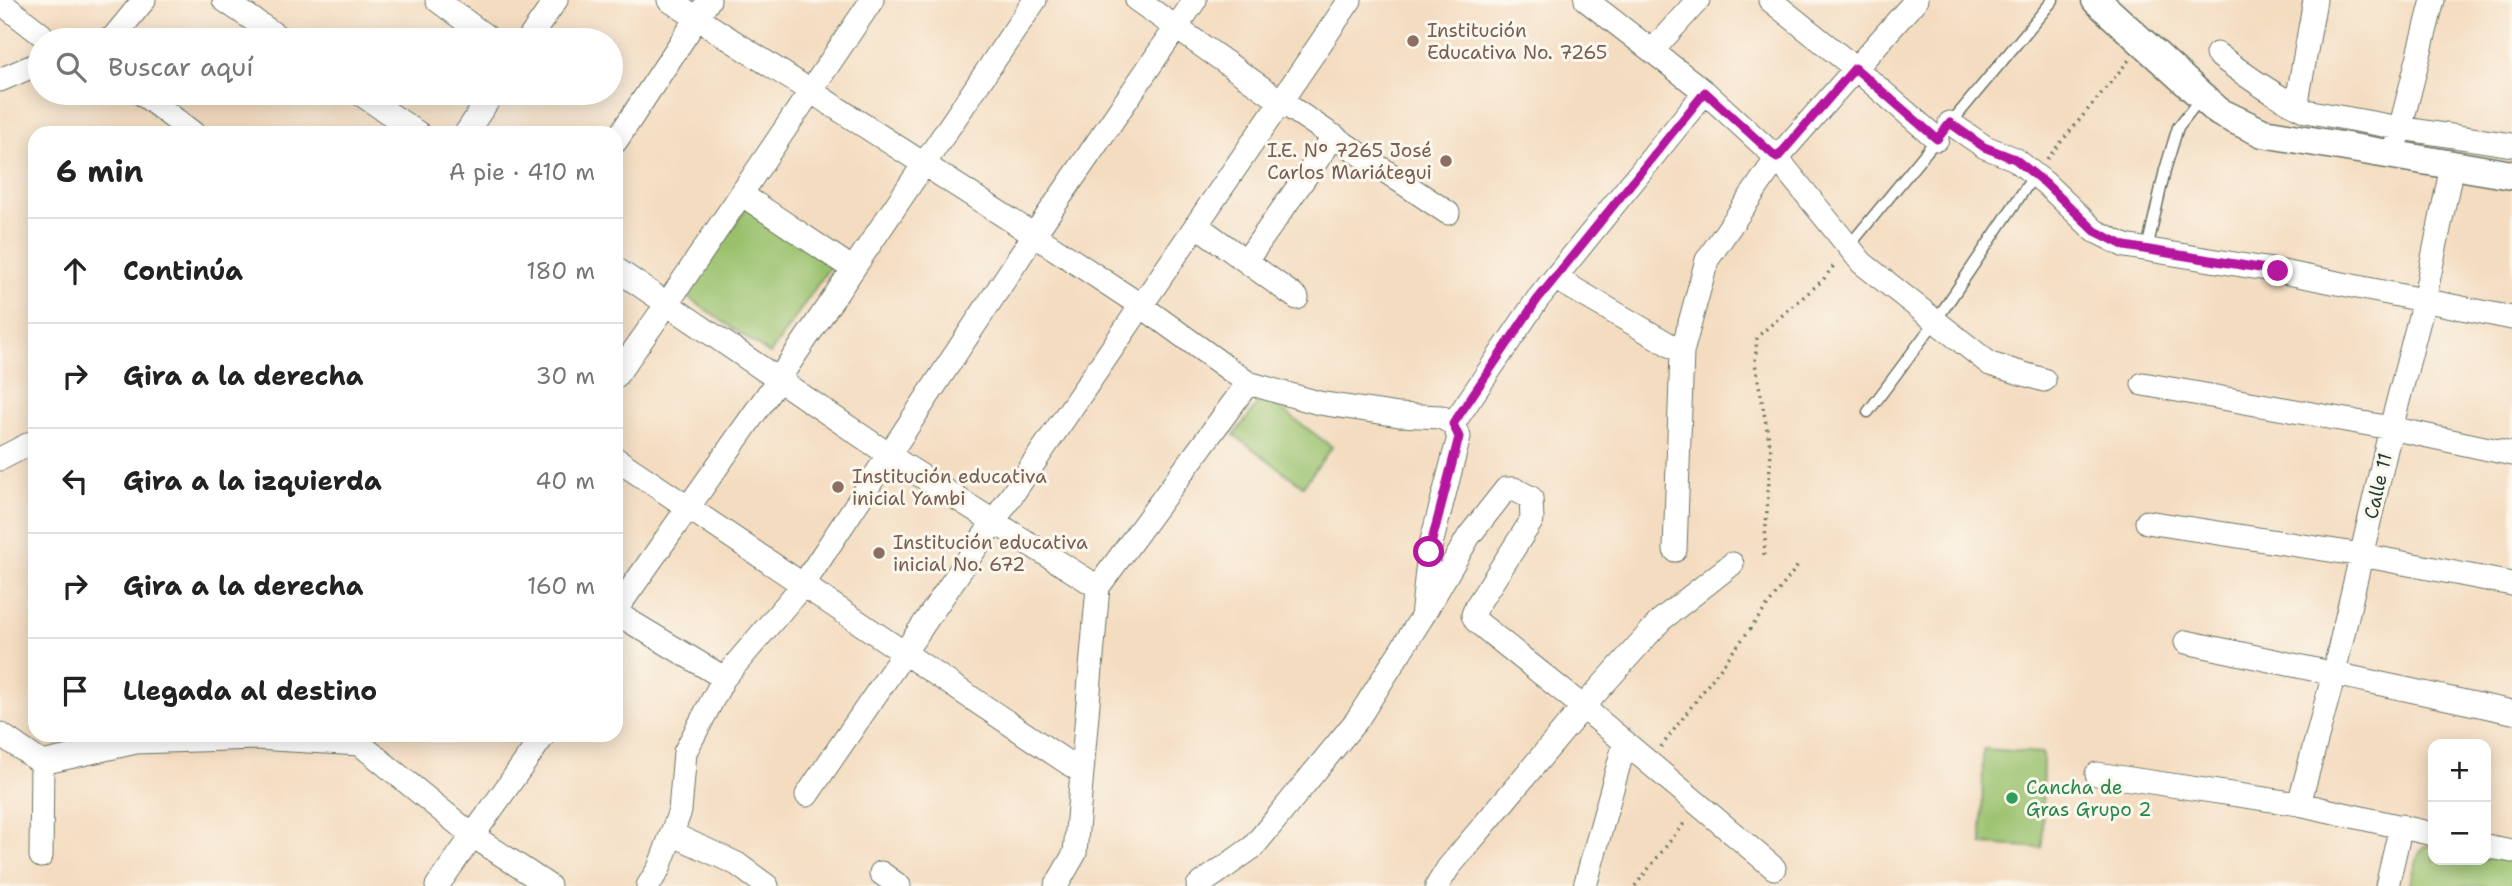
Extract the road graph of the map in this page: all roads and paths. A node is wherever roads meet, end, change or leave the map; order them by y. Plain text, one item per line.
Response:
1 (144, 0) edge
2 (224, 0) edge
3 (437, 0) edge
4 (556, 0) edge
5 (669, 0) edge
6 (872, 0) edge
7 (1035, 0) edge
8 (1137, 0) edge
9 (1195, 0) edge
10 (1350, 0) edge
11 (1586, 0) edge
12 (1698, 0) edge
13 (1770, 0) edge
14 (1916, 0) edge
15 (2053, 0) edge
16 (2096, 0) edge
17 (2315, 0) edge
18 (2433, 0) edge
19 (0, 2) edge
20 (703, 9) edge
21 (1177, 26) junction
22 (33, 28) edge
23 (121, 28) edge
24 (265, 28) edge
25 (475, 28) edge
26 (536, 28) edge
27 (2143, 43) junction
28 (1652, 51) junction
29 (2217, 54) dead end
30 (28, 68) edge
31 (1855, 68) junction
32 (0, 80) edge
33 (811, 91) junction
34 (1705, 92) junction
35 (2202, 96) junction
36 (1282, 102) junction
37 (157, 105) edge
38 (377, 105) edge
39 (485, 105) edge
40 (2298, 107) junction
41 (2370, 122) junction
42 (184, 126) edge
43 (408, 126) edge
44 (471, 126) edge
45 (623, 130) edge
46 (1944, 131) junction
47 (1334, 136) junction
48 (2397, 141) junction
49 (2512, 145) edge
50 (2365, 150) junction
51 (1777, 158) junction
52 (925, 163) junction
53 (2452, 166) junction
54 (2035, 174) junction
55 (2512, 175) edge
56 (741, 194) junction
57 (1448, 213) dead end
58 (1196, 225) junction
59 (1034, 235) junction
60 (1849, 246) junction
61 (2147, 251) junction
62 (1246, 261) junction
63 (853, 269) junction
64 (623, 274) edge
65 (1555, 278) junction
66 (1297, 298) dead end
67 (2424, 301) junction
68 (667, 304) junction
69 (1140, 305) junction
70 (2512, 318) edge
71 (1937, 320) junction
72 (1682, 352) junction
73 (623, 366) edge
74 (778, 380) junction
75 (2045, 380) dead end
76 (1248, 383) junction
77 (2143, 384) dead end
78 (1867, 412) dead end
79 (1453, 424) junction
80 (2391, 428) junction
81 (28, 444) edge
82 (889, 454) junction
83 (2512, 454) edge
84 (0, 458) edge
85 (623, 464) edge
86 (688, 508) junction
87 (993, 522) junction
88 (2147, 522) dead end
89 (1675, 550) dead end
90 (1763, 555) dead end
91 (2362, 555) junction
92 (1732, 564) dead end
93 (1798, 564) dead end
94 (2512, 584) edge
95 (803, 585) junction
96 (1098, 587) junction
97 (623, 602) edge
98 (623, 616) edge
99 (1422, 617) junction
100 (2186, 642) dead end
101 (905, 653) junction
102 (2334, 674) junction
103 (724, 678) junction
104 (1583, 707) junction
105 (2512, 712) edge
106 (0, 734) edge
107 (136, 742) edge
108 (366, 742) edge
109 (539, 742) edge
110 (1625, 742) junction
111 (42, 763) junction
112 (1649, 763) junction
113 (1080, 771) junction
114 (2097, 774) dead end
115 (807, 795) dead end
116 (2299, 804) junction
117 (1699, 805) junction
118 (2401, 826) junction
119 (2428, 833) edge
120 (672, 834) junction
121 (473, 836) junction
122 (2491, 847) edge
123 (2512, 851) edge
124 (40, 856) dead end
125 (1774, 868) dead end
126 (437, 886) edge
127 (549, 886) edge
128 (648, 886) edge
129 (767, 886) edge
130 (1056, 886) edge
131 (1198, 886) edge
132 (1437, 886) edge
133 (1585, 886) edge
134 (1635, 886) edge
135 (2386, 886) edge

1 - 23 street
2 - 24 street
3 - 25 street
4 - 26 street
5 - 20 street
6 - 33 street
7 - 52 street
8 - 21 street
9 - 21 street
10 - 36 street
11 - 28 street
12 - 28 street
13 - 31 street
14 - 31 street
15 - 46 lane
16 - 27 street
17 - 40 street
18 - 48 street
19 - 22 street
20 - 33 street
20 - 45 street
21 - 36 street
21 - 59 street
27 - 35 street
27 - 54 path
28 - 34 street
29 - 40 street
30 - 32 street
31 - 46 street
31 - 51 street
33 - 52 street
33 - 56 street
34 - 51 street
34 - 65 street
35 - 50 street
35 - 61 lane
36 - 47 street
36 - 58 street
37 - 42 street
38 - 43 street
39 - 44 street
40 - 41 street
41 - 48 street
41 - 50 street
46 - 54 street
46 - 60 lane
47 - 57 street
47 - 62 street
48 - 49 street
48 - 50 street
48 - 53 street
51 - 60 street
51 - 72 street
52 - 59 street
52 - 63 street
53 - 55 street
53 - 67 street, Calle 11
54 - 61 street
54 - 71 lane
56 - 63 street
56 - 68 street
58 - 62 street
58 - 69 street
59 - 69 street
59 - 82 street
60 - 71 street
60 - 90 path
61 - 67 street
62 - 66 street
63 - 74 street
64 - 68 street
65 - 72 street
65 - 79 street
67 - 70 street
67 - 80 street, Calle 11
68 - 73 street
68 - 74 street
69 - 76 street
69 - 87 street
71 - 75 street
71 - 78 lane
72 - 89 street
74 - 82 street
74 - 86 street
76 - 79 street
76 - 96 street
77 - 80 street
79 - 99 street
80 - 83 street
80 - 91 street, Calle 11
81 - 84 street
82 - 87 street
82 - 95 street
85 - 86 street
86 - 95 street
86 - 97 street
87 - 96 street
87 - 101 street
88 - 91 street
91 - 94 street
91 - 102 street, Calle 11
92 - 104 street
93 - 112 path
95 - 101 street
95 - 103 street
96 - 113 street
98 - 103 street
99 - 104 street
99 - 131 street
100 - 102 street
101 - 113 street
101 - 115 street
102 - 105 street
102 - 116 street, Calle 11
103 - 120 street
104 - 110 street
104 - 132 street
106 - 111 street
107 - 111 street
108 - 121 street
109 - 121 street
110 - 112 street
110 - 133 street
111 - 124 street
112 - 117 street
113 - 130 street
114 - 116 street
116 - 118 street
117 - 125 street
117 - 134 path
118 - 119 street
118 - 135 street
120 - 128 street
120 - 129 street
121 - 126 street
121 - 127 street
122 - 123 street

